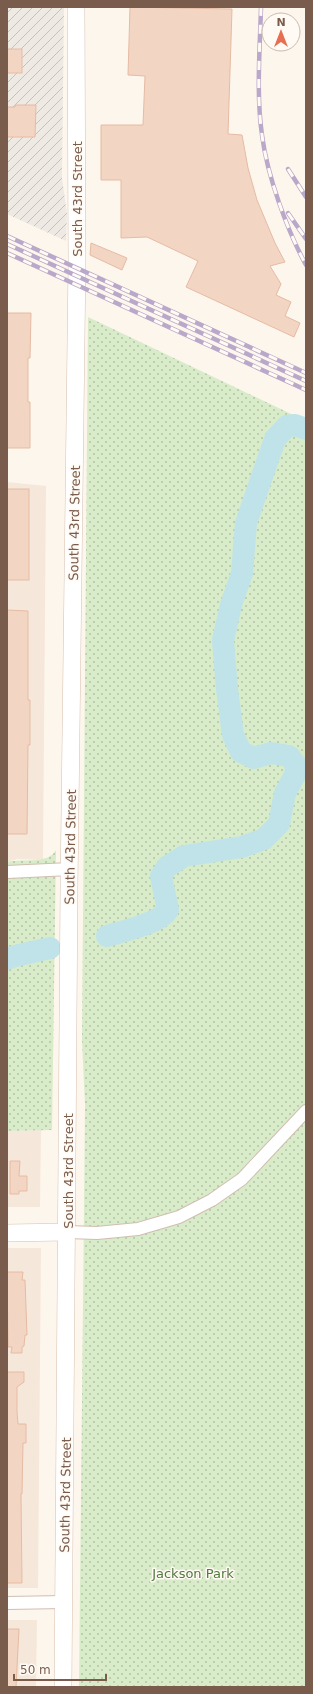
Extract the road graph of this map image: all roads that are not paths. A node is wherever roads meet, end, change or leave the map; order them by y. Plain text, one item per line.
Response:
1 (76, 7) edge
2 (70, 870) junction
3 (7, 872) edge
4 (306, 1111) edge
5 (7, 1232) edge
6 (67, 1232) junction
7 (64, 1602) junction
8 (7, 1603) edge
9 (63, 1687) edge

1 - 2 main road, South 43rd Street
2 - 3 street
2 - 6 main road, South 43rd Street
4 - 6 street
5 - 6 main road
6 - 7 main road, South 43rd Street
7 - 8 street
7 - 9 main road, South 43rd Street

